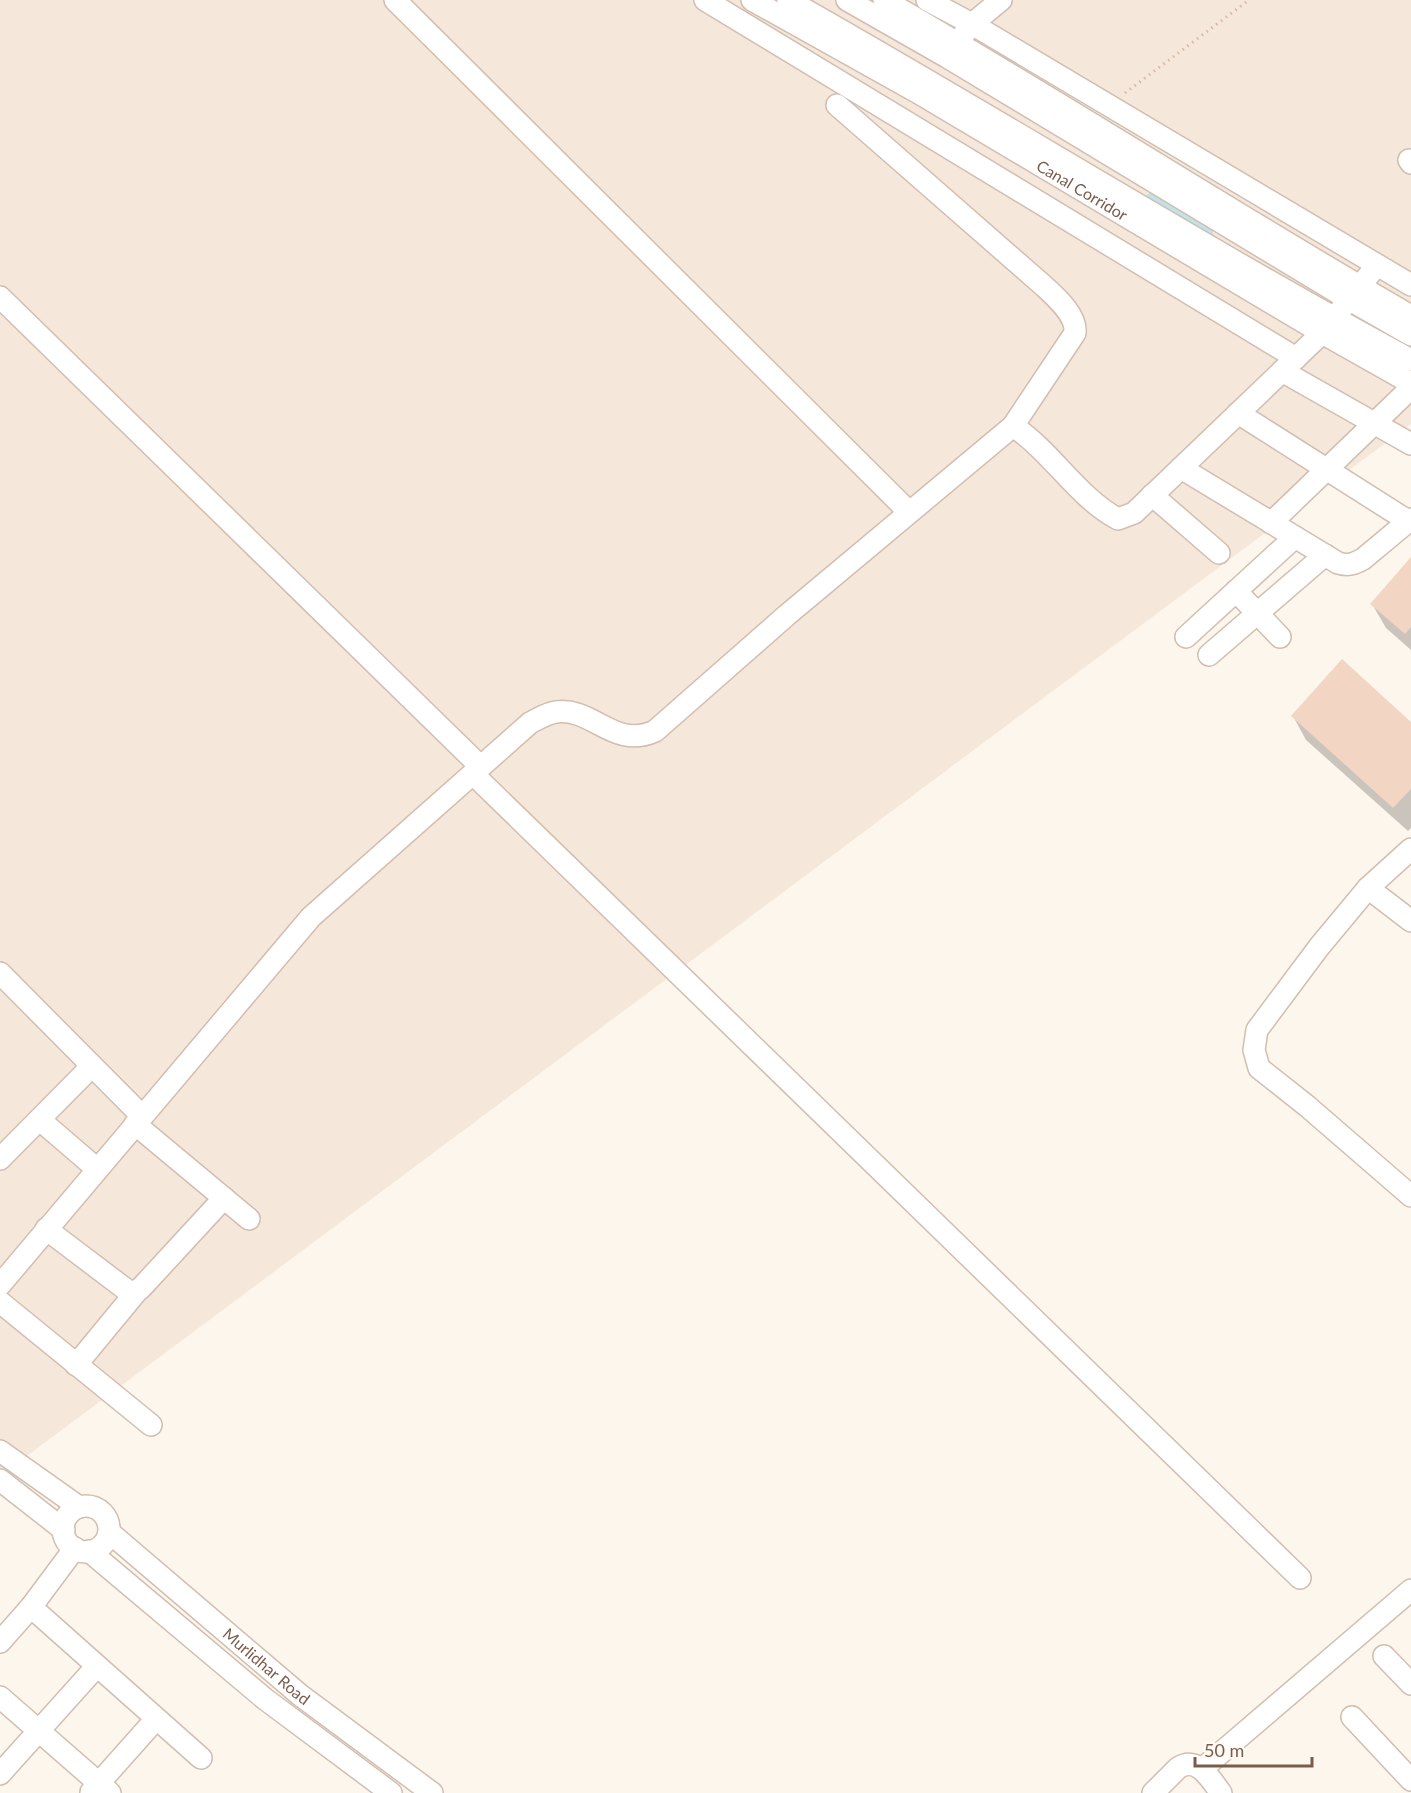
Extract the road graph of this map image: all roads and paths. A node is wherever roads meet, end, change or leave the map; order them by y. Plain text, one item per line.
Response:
1 (395, 0) edge
2 (705, 0) edge
3 (752, 0) edge
4 (788, 0) edge
5 (847, 0) edge
6 (927, 0) edge
7 (1001, 0) edge
8 (1248, 0) edge
9 (896, 8) edge
10 (972, 24) junction
11 (953, 49) junction
12 (866, 54) junction
13 (921, 85) junction
14 (837, 105) dead end
15 (1109, 105) junction
16 (1377, 265) junction
17 (1411, 285) edge
18 (1355, 294) junction
19 (0, 297) edge
20 (1411, 316) edge
21 (1327, 325) junction
22 (1411, 335) edge
23 (1411, 360) edge
24 (1289, 364) junction
25 (1411, 383) edge
26 (1411, 388) edge
27 (1238, 413) junction
28 (1375, 423) junction
29 (1013, 426) junction
30 (1411, 444) edge
31 (1181, 468) junction
32 (1328, 469) junction
33 (1152, 495) junction
34 (909, 512) junction
35 (1410, 520) edge
36 (1271, 523) junction
37 (1295, 537) junction
38 (1219, 554) dead end
39 (1325, 555) junction
40 (1236, 591) junction
41 (1257, 613) junction
42 (1280, 636) dead end
43 (1186, 637) dead end
44 (1209, 655) dead end
45 (476, 770) junction
46 (1411, 849) edge
47 (1368, 888) junction
48 (1411, 921) edge
49 (0, 973) edge
50 (92, 1066) junction
51 (40, 1120) junction
52 (139, 1120) junction
53 (0, 1159) edge
54 (97, 1169) junction
55 (1411, 1196) edge
56 (224, 1198) junction
57 (249, 1219) dead end
58 (46, 1229) junction
59 (0, 1285) edge
60 (137, 1291) junction
61 (0, 1302) edge
62 (76, 1365) junction
63 (151, 1425) dead end
64 (0, 1451) edge
65 (0, 1480) edge
66 (79, 1507) junction
67 (64, 1530) junction
68 (109, 1532) junction
69 (82, 1550) junction
70 (1300, 1578) dead end
71 (1411, 1590) edge
72 (31, 1607) junction
73 (0, 1642) edge
74 (1384, 1656) dead end
75 (97, 1666) junction
76 (1411, 1684) edge
77 (0, 1697) edge
78 (1352, 1717) dead end
79 (156, 1719) junction
80 (38, 1731) junction
81 (201, 1758) dead end
82 (1202, 1769) junction
83 (0, 1774) edge
84 (1411, 1780) edge
85 (100, 1790) edge
86 (391, 1793) edge
87 (432, 1793) edge
88 (1153, 1793) edge
89 (1221, 1793) edge

1 - 34 street
2 - 24 street
3 - 12 street
4 - 12 street
5 - 9 street
6 - 10 street
7 - 10 street
8 - 15 path
9 - 11 street
9 - 12 street
10 - 11 street
10 - 15 street
11 - 13 street
11 - 18 street
12 - 13 street
13 - 21 street
14 - 29 street
15 - 16 street
16 - 17 street
16 - 18 street
18 - 20 street
18 - 21 street
18 - 22 street
19 - 45 street
21 - 23 street
21 - 24 street
21 - 25 street
24 - 27 street
24 - 28 street
26 - 28 street
27 - 31 street
27 - 32 street
28 - 30 street
28 - 32 street
29 - 33 street
29 - 34 street
31 - 33 street
31 - 36 street
32 - 35 street
32 - 36 street
33 - 38 street
34 - 45 street
35 - 39 street
36 - 37 street
37 - 39 street
37 - 40 street
39 - 41 street
40 - 41 street
40 - 43 street
41 - 42 street
41 - 44 street
45 - 52 street
45 - 70 street
46 - 47 street
47 - 48 street
47 - 55 street
49 - 50 street
50 - 51 street
50 - 52 street
51 - 53 street
51 - 54 street
52 - 54 street
52 - 56 street
54 - 58 street
56 - 57 street
56 - 60 street
58 - 59 street
58 - 60 street
60 - 62 street
61 - 62 street
62 - 63 street
64 - 66 street
65 - 67 street
66 - 67 street
66 - 68 street
67 - 69 street
68 - 69 street
68 - 87 street, Murlidhar Road
69 - 72 street
69 - 86 street, Murlidhar Road
71 - 82 street
72 - 73 street
72 - 75 street
74 - 76 street
75 - 79 street
75 - 80 street
77 - 80 street
78 - 84 street
79 - 81 street
79 - 85 street
80 - 83 street
80 - 85 street
82 - 88 street
82 - 89 street

